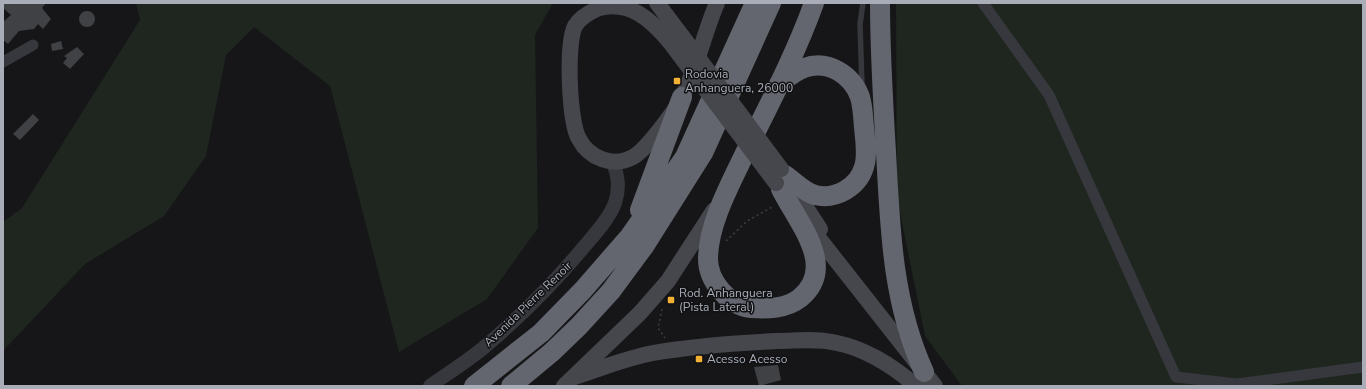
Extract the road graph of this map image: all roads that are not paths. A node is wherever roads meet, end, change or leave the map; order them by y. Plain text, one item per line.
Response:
1 (580, 3) edge
2 (657, 3) edge
3 (717, 3) edge
4 (755, 3) edge
5 (771, 3) edge
6 (814, 3) edge
7 (822, 3) edge
8 (863, 3) edge
9 (880, 3) edge
10 (982, 3) edge
11 (808, 22) junction
12 (575, 25) junction
13 (675, 38) junction
14 (33, 45) dead end
15 (3, 62) edge
16 (779, 84) junction
17 (682, 97) junction
18 (862, 106) junction
19 (614, 162) junction
20 (782, 183) junction
21 (726, 192) junction
22 (630, 236) junction
23 (1363, 367) edge
24 (569, 381) edge
25 (925, 381) edge
26 (430, 386) edge
27 (474, 386) edge
28 (511, 386) edge

1 - 12 main road
2 - 13 main road
3 - 17 main road
4 - 22 highway
5 - 28 highway
6 - 11 highway
7 - 11 lane
8 - 18 lane
9 - 25 highway
10 - 23 street
11 - 16 highway
12 - 13 main road
12 - 19 main road
13 - 20 main road, bridge
14 - 15 street
16 - 18 highway
16 - 21 highway
17 - 19 main road
17 - 22 highway
18 - 20 highway
19 - 26 street, Avenida Pierre Renoir
20 - 21 highway
20 - 25 main road
21 - 24 main road
22 - 27 highway
24 - 25 main road

